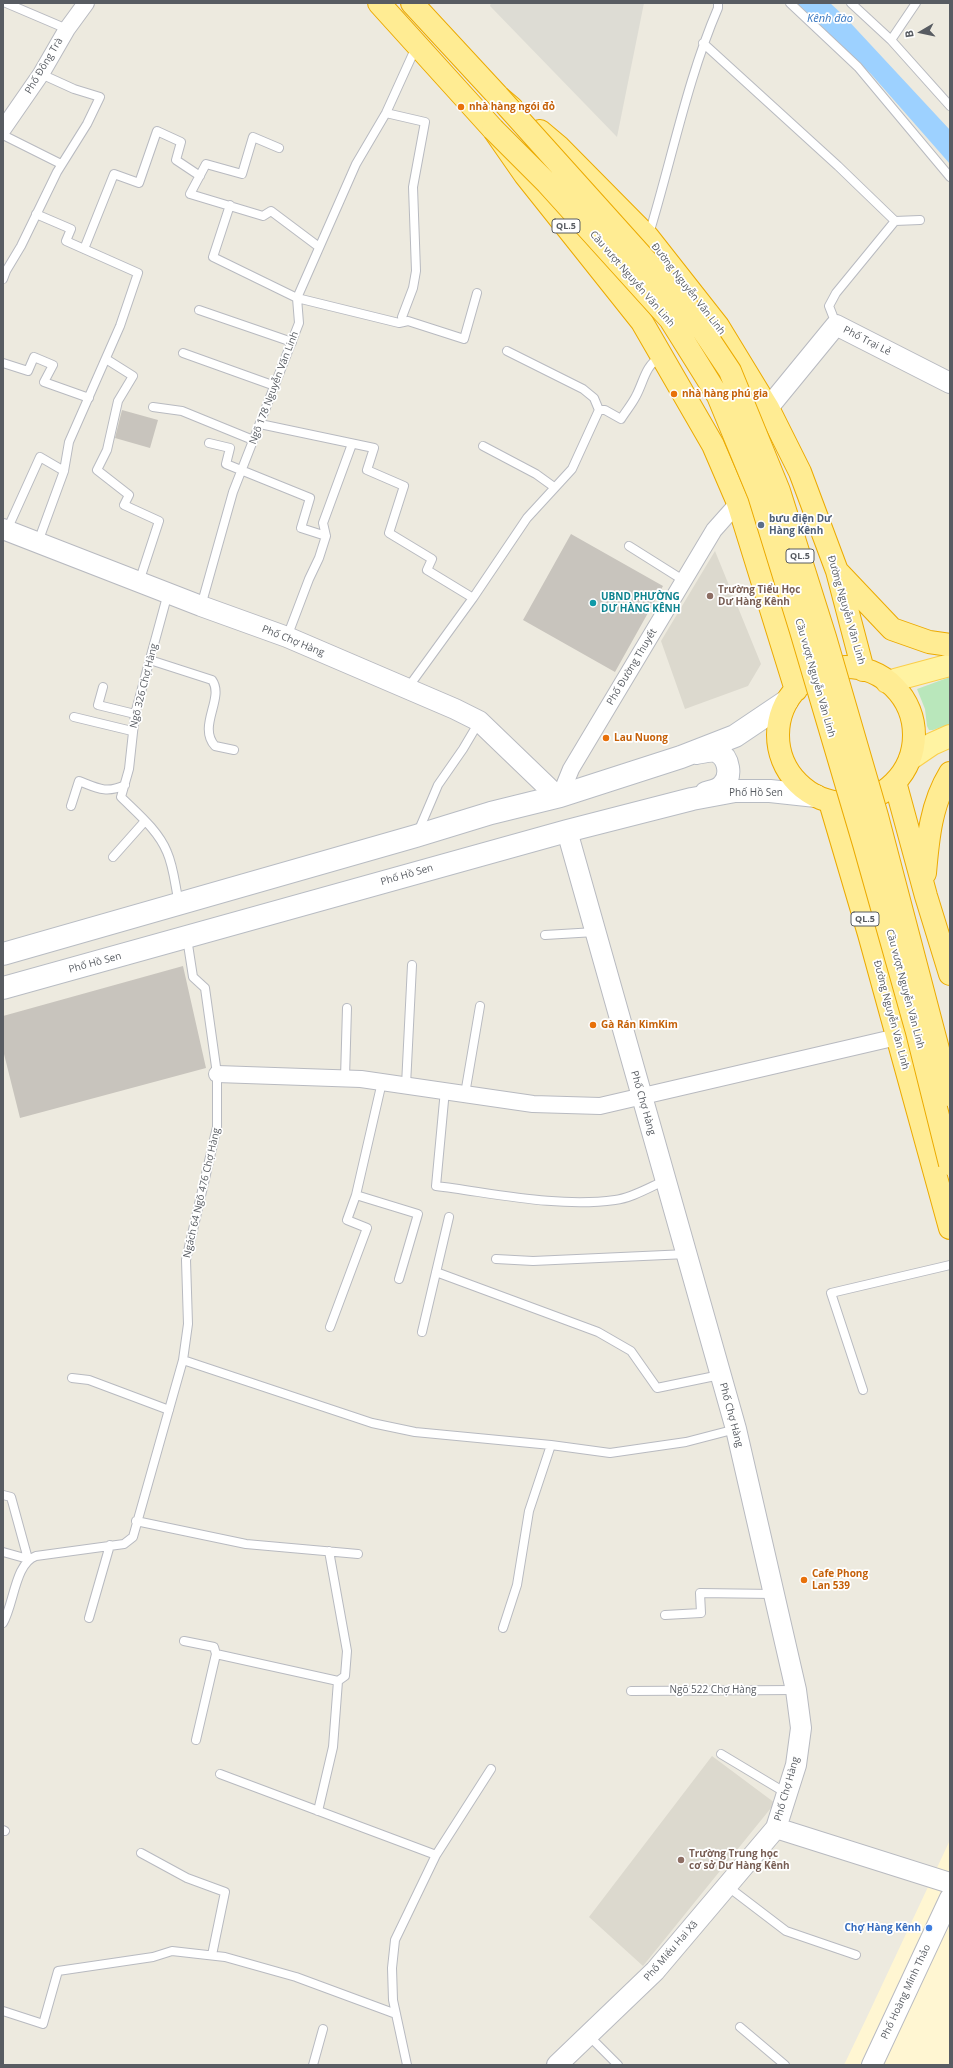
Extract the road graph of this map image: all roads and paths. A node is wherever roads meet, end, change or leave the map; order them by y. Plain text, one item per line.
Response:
1 (6, 3) edge
2 (86, 3) edge
3 (379, 3) edge
4 (412, 3) edge
5 (718, 3) edge
6 (790, 3) edge
7 (851, 3) edge
8 (916, 3) edge
9 (67, 29) junction
10 (891, 40) junction
11 (703, 44) junction
12 (417, 46) junction
13 (40, 74) junction
14 (498, 96) junction
15 (950, 106) edge
16 (386, 113) junction
17 (3, 129) edge
18 (493, 129) junction
19 (3, 135) edge
20 (279, 148) dead end
21 (62, 164) junction
22 (200, 176) junction
23 (950, 177) edge
24 (230, 205) junction
25 (36, 214) junction
26 (920, 220) dead end
27 (895, 221) junction
28 (648, 237) junction
29 (319, 246) junction
30 (84, 249) junction
31 (3, 279) edge
32 (477, 293) dead end
33 (297, 298) junction
34 (199, 310) dead end
35 (404, 322) junction
36 (836, 325) junction
37 (292, 342) junction
38 (507, 351) dead end
39 (183, 353) dead end
40 (662, 356) junction
41 (106, 359) junction
42 (3, 363) edge
43 (950, 383) edge
44 (275, 386) junction
45 (89, 398) junction
46 (152, 407) dead end
47 (768, 408) junction
48 (599, 410) junction
49 (260, 424) junction
50 (253, 440) junction
51 (209, 443) dead end
52 (352, 444) junction
53 (483, 446) dead end
54 (64, 471) junction
55 (241, 471) junction
56 (554, 487) junction
57 (738, 503) junction
58 (5, 530) edge
59 (326, 536) junction
60 (38, 543) junction
61 (826, 544) junction
62 (629, 546) dead end
63 (759, 570) junction
64 (837, 571) junction
65 (683, 580) junction
66 (139, 582) junction
67 (168, 593) junction
68 (474, 598) junction
69 (201, 606) junction
70 (287, 637) junction
71 (950, 645) edge
72 (150, 660) junction
73 (950, 665) edge
74 (863, 670) junction
75 (887, 682) junction
76 (103, 688) dead end
77 (407, 690) junction
78 (792, 695) junction
79 (135, 714) junction
80 (74, 717) dead end
81 (479, 721) junction
82 (132, 731) junction
83 (950, 736) edge
84 (234, 750) dead end
85 (681, 757) junction
86 (910, 759) junction
87 (950, 773) edge
88 (895, 782) junction
89 (125, 785) junction
90 (559, 796) junction
91 (692, 799) junction
92 (823, 799) junction
93 (72, 806) dead end
94 (145, 821) junction
95 (567, 831) junction
96 (416, 836) junction
97 (113, 857) dead end
98 (926, 896) junction
99 (179, 904) junction
100 (596, 932) junction
101 (869, 934) junction
102 (545, 936) dead end
103 (187, 938) junction
104 (3, 954) edge
105 (412, 965) dead end
106 (950, 974) edge
107 (3, 988) edge
108 (480, 1006) dead end
109 (347, 1008) dead end
110 (897, 1037) junction
111 (217, 1074) junction
112 (345, 1078) junction
113 (382, 1082) junction
114 (406, 1085) junction
115 (445, 1090) junction
116 (465, 1094) junction
117 (641, 1095) junction
118 (950, 1095) edge
119 (950, 1164) edge
120 (666, 1180) junction
121 (356, 1194) junction
122 (449, 1217) dead end
123 (950, 1228) edge
124 (687, 1254) junction
125 (496, 1259) dead end
126 (950, 1265) edge
127 (436, 1272) junction
128 (399, 1279) dead end
129 (330, 1327) dead end
130 (422, 1332) dead end
131 (183, 1360) junction
132 (720, 1375) junction
133 (72, 1378) dead end
134 (863, 1390) dead end
135 (169, 1410) junction
136 (736, 1429) junction
137 (551, 1446) junction
138 (3, 1495) edge
139 (136, 1521) junction
140 (110, 1545) junction
141 (329, 1551) junction
142 (3, 1552) edge
143 (358, 1554) dead end
144 (28, 1559) junction
145 (774, 1594) junction
146 (665, 1615) dead end
147 (89, 1618) dead end
148 (3, 1622) edge
149 (503, 1628) dead end
150 (184, 1641) dead end
151 (216, 1654) junction
152 (338, 1681) junction
153 (796, 1690) junction
154 (631, 1691) dead end
155 (196, 1740) dead end
156 (721, 1754) dead end
157 (491, 1769) dead end
158 (220, 1774) dead end
159 (787, 1794) junction
160 (318, 1811) junction
161 (776, 1828) junction
162 (141, 1853) dead end
163 (436, 1856) junction
164 (950, 1883) edge
165 (727, 1886) junction
166 (950, 1898) edge
167 (212, 1955) junction
168 (856, 1956) dead end
169 (3, 2011) edge
170 (396, 2014) junction
171 (740, 2027) dead end
172 (322, 2029) dead end
173 (589, 2036) junction
174 (313, 2065) edge
175 (407, 2065) edge
176 (556, 2065) edge
177 (618, 2065) edge
178 (785, 2065) edge
179 (872, 2065) edge

1 - 9 lane
2 - 9 street, Phố Đông Trà
3 - 12 highway, QL.5
4 - 14 highway, Đường Nguyễn Văn Linh / QL.5
5 - 11 lane
6 - 23 lane
7 - 10 lane
8 - 10 lane
9 - 13 street, Phố Đông Trà
10 - 15 lane
11 - 27 lane
11 - 28 lane
12 - 16 lane, Ngõ 178 Nguyễn Văn Linh
12 - 18 highway, QL.5
13 - 17 street, Phố Đông Trà
13 - 21 lane
14 - 28 highway, Đường Nguyễn Văn Linh / QL.5
14 - 118 highway, Cầu vượt Nguyễn Văn Linh / QL.5, bridge
16 - 29 lane, Ngõ 178 Nguyễn Văn Linh
16 - 35 lane
18 - 40 highway, QL.5
18 - 119 highway, Cầu vượt Nguyễn Văn Linh / QL.5, bridge
19 - 21 lane
20 - 22 lane
21 - 25 lane
22 - 24 lane
22 - 30 lane
24 - 29 lane
24 - 33 lane
25 - 30 lane
25 - 31 lane
26 - 27 lane
27 - 36 lane
28 - 47 highway, Đường Nguyễn Văn Linh / QL.5
29 - 33 lane, Ngõ 178 Nguyễn Văn Linh
30 - 41 lane
32 - 35 lane
33 - 35 lane
33 - 37 lane, Ngõ 178 Nguyễn Văn Linh
34 - 37 lane
36 - 43 street, Phố Trại Lẻ
36 - 47 street, Phố Trại Lẻ
37 - 44 lane, Ngõ 178 Nguyễn Văn Linh
38 - 48 lane
39 - 44 lane
40 - 48 lane
40 - 57 highway, QL.5
41 - 45 lane
41 - 66 lane
42 - 45 lane
44 - 49 lane, Ngõ 178 Nguyễn Văn Linh
45 - 54 lane
46 - 50 lane
47 - 61 highway, Đường Nguyễn Văn Linh / QL.5
48 - 56 lane
49 - 50 lane, Ngõ 178 Nguyễn Văn Linh
49 - 52 lane
50 - 55 lane, Ngõ 178 Nguyễn Văn Linh
51 - 55 lane
52 - 59 lane
52 - 68 lane
53 - 56 lane
54 - 58 lane
54 - 60 lane
55 - 59 lane
55 - 69 lane, Ngõ 178 Nguyễn Văn Linh
56 - 68 lane
57 - 63 highway, QL.5
57 - 65 street, Phố Đường Thuyết
58 - 60 street, Phố Chợ Hàng
59 - 70 lane
60 - 66 street, Phố Chợ Hàng
61 - 63 highway
61 - 64 highway, Đường Nguyễn Văn Linh / QL.5
62 - 65 lane
63 - 78 highway, QL.5
64 - 71 highway
64 - 74 highway, Đường Nguyễn Văn Linh / QL.5
65 - 90 street, Phố Đường Thuyết
66 - 67 street, Phố Chợ Hàng
67 - 69 street, Phố Chợ Hàng
67 - 72 lane, Ngõ 326 Chợ Hàng
68 - 77 lane
69 - 70 street, Phố Chợ Hàng
70 - 77 street, Phố Chợ Hàng
72 - 79 lane, Ngõ 326 Chợ Hàng
72 - 84 lane
73 - 75 main road
74 - 75 highway
74 - 78 highway
75 - 86 highway
76 - 79 lane
77 - 81 street, Phố Chợ Hàng
78 - 85 main road
78 - 92 highway
79 - 82 lane, Ngõ 326 Chợ Hàng
80 - 82 lane
81 - 90 street, Phố Chợ Hàng
81 - 96 lane
82 - 89 lane, Ngõ 326 Chợ Hàng
83 - 86 main road
85 - 90 main road
85 - 91 main road
86 - 88 highway
87 - 98 highway
88 - 92 highway
88 - 98 highway
89 - 93 lane
89 - 94 lane, Ngõ 326 Chợ Hàng
90 - 96 main road
91 - 92 main road, Phố Hồ Sen
91 - 95 main road, Phố Hồ Sen
92 - 101 highway, Đường Nguyễn Văn Linh / QL.5
94 - 97 lane
94 - 99 lane, Ngõ 326 Chợ Hàng
95 - 100 street, Phố Chợ Hàng
95 - 103 main road, Phố Hồ Sen
96 - 99 main road
98 - 101 highway
98 - 106 highway
99 - 104 main road
100 - 102 lane
100 - 117 street, Phố Chợ Hàng
101 - 110 highway, Đường Nguyễn Văn Linh / QL.5
103 - 107 main road, Phố Hồ Sen
103 - 111 lane, Ngách 64 Ngõ 476 Chợ Hàng
105 - 114 lane
108 - 116 lane
109 - 112 lane
110 - 117 street
110 - 123 highway, Đường Nguyễn Văn Linh / QL.5
111 - 112 street
111 - 131 lane, Ngách 64 Ngõ 476 Chợ Hàng
112 - 113 street
113 - 114 street
113 - 121 lane
114 - 115 street
115 - 116 street
115 - 120 lane
116 - 117 street
117 - 120 street, Phố Chợ Hàng
120 - 124 street, Phố Chợ Hàng
121 - 128 lane
121 - 129 lane
122 - 127 lane
124 - 125 lane
124 - 132 street, Phố Chợ Hàng
126 - 134 lane
127 - 130 lane
127 - 132 lane
131 - 135 lane, Ngách 64 Ngõ 476 Chợ Hàng
131 - 137 lane
132 - 136 street, Phố Chợ Hàng
133 - 135 lane
135 - 139 lane, Ngách 64 Ngõ 476 Chợ Hàng
136 - 137 lane
136 - 145 street, Phố Chợ Hàng
137 - 149 lane
138 - 144 lane
139 - 140 lane, Ngách 64 Ngõ 476 Chợ Hàng
139 - 141 lane
140 - 144 lane
140 - 147 lane
141 - 143 lane
141 - 152 lane
142 - 144 lane
144 - 148 lane
145 - 146 lane
145 - 153 street, Phố Chợ Hàng
150 - 151 lane
151 - 152 lane
151 - 155 lane
152 - 160 lane
153 - 154 lane, Ngõ 522 Chợ Hàng
153 - 159 street, Phố Chợ Hàng
156 - 159 lane
157 - 163 lane
158 - 160 lane
159 - 161 street, Phố Chợ Hàng
160 - 163 lane
161 - 164 street, Phố Chợ Hàng
161 - 165 street, Phố Miếu Hai Xã
162 - 167 lane
163 - 170 lane
165 - 168 lane
165 - 173 street, Phố Miếu Hai Xã
166 - 179 street, Phố Hoàng Minh Thảo
167 - 169 lane
167 - 170 lane
170 - 175 lane
171 - 178 lane
172 - 174 lane
173 - 176 street, Phố Miếu Hai Xã
173 - 177 lane

